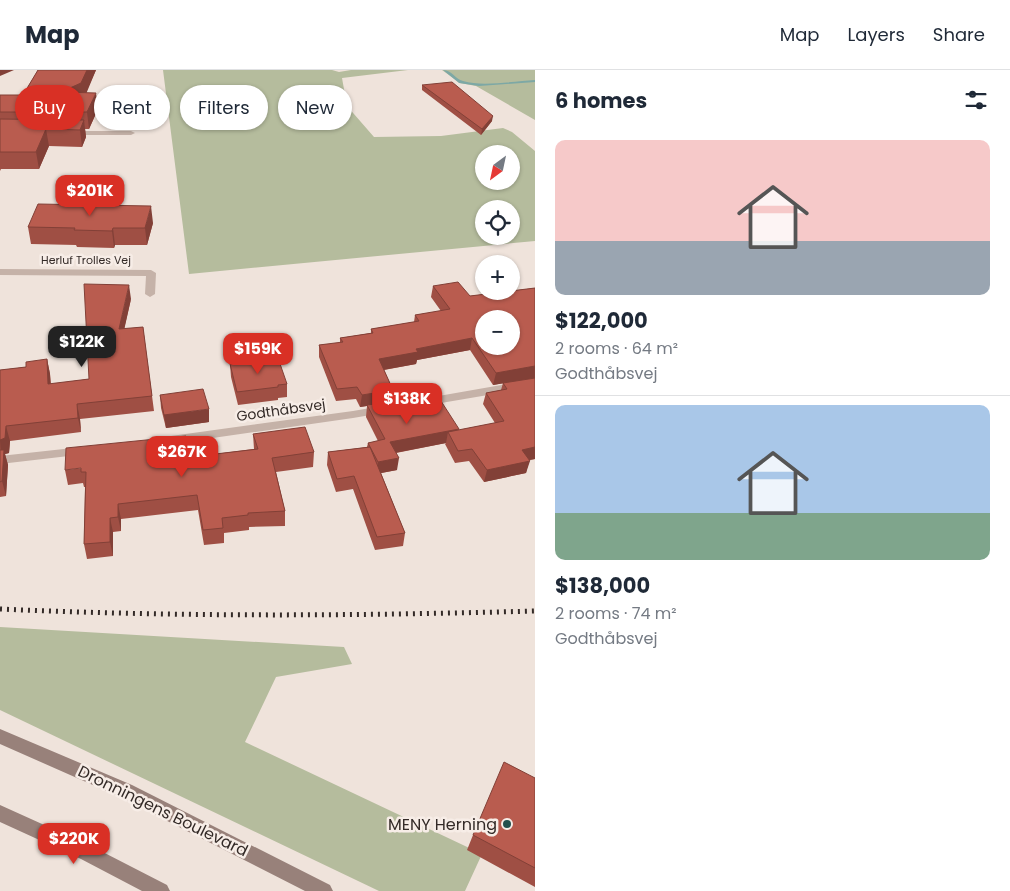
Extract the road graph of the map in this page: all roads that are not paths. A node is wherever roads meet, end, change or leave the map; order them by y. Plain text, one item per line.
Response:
1 (64, 133) edge
2 (131, 133) dead end
3 (0, 272) edge
4 (150, 294) dead end
5 (535, 383) edge
6 (157, 442) edge
7 (93, 449) edge
8 (0, 460) edge
9 (0, 736) edge
10 (0, 813) edge
11 (161, 891) edge
12 (324, 891) edge

1 - 2 street
3 - 4 street, Herluf Trolles Vej
5 - 6 street, Godthåbsvej
7 - 8 street
9 - 12 main road, Dronningens Boulevard
10 - 11 main road

